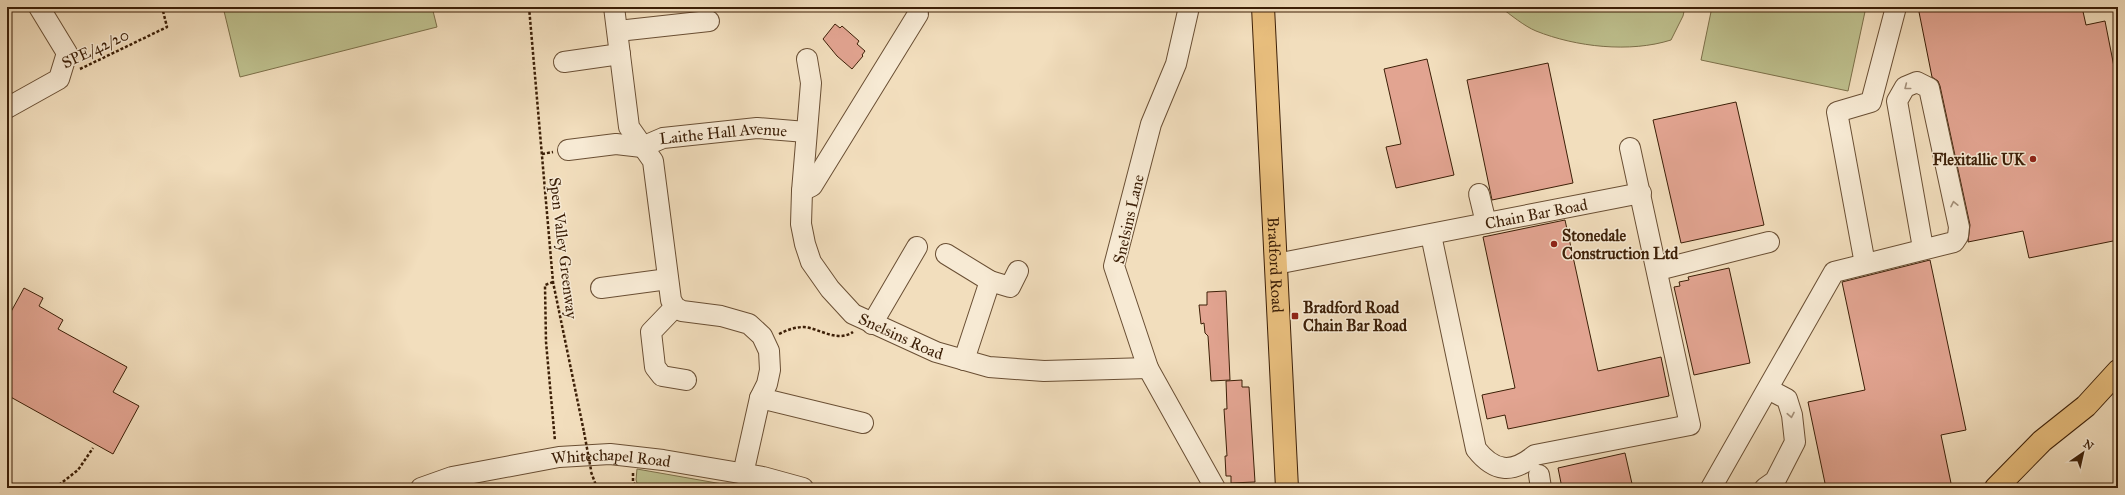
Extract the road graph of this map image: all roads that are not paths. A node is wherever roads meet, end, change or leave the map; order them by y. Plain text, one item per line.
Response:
1 (39, 7) edge
2 (614, 7) edge
3 (1189, 7) edge
4 (1263, 7) edge
5 (1269, 7) edge
6 (1896, 7) edge
7 (918, 14) dead end
8 (709, 20) dead end
9 (618, 31) junction
10 (1264, 41) junction
11 (620, 54) junction
12 (808, 59) dead end
13 (564, 62) dead end
14 (7, 108) edge
15 (806, 132) junction
16 (642, 147) junction
17 (1630, 148) dead end
18 (568, 150) dead end
19 (802, 191) junction
20 (1641, 193) junction
21 (1479, 194) dead end
22 (1486, 223) junction
23 (1431, 235) junction
24 (1769, 242) dead end
25 (917, 247) dead end
26 (1924, 248) junction
27 (946, 254) dead end
28 (1276, 264) junction
29 (1865, 264) junction
30 (1658, 270) junction
31 (1018, 271) dead end
32 (668, 279) junction
33 (990, 281) junction
34 (601, 288) dead end
35 (674, 307) junction
36 (869, 323) junction
37 (964, 360) junction
38 (1148, 368) junction
39 (2118, 371) edge
40 (686, 380) dead end
41 (1768, 389) junction
42 (760, 398) junction
43 (863, 423) dead end
44 (743, 474) junction
45 (454, 483) edge
46 (1716, 486) edge
47 (421, 488) edge
48 (803, 488) edge
49 (1215, 488) edge
50 (1287, 488) edge
51 (1765, 488) edge
52 (1996, 488) edge

1 - 14 street
2 - 9 street, Laithe Hall Avenue
3 - 38 street, Snelsins Lane
4 - 10 main road, Bradford Road
5 - 10 main road, Bradford Road
6 - 29 street
7 - 19 street
8 - 9 street
9 - 11 street, Laithe Hall Avenue
10 - 28 main road, Bradford Road
11 - 13 street
11 - 16 street, Laithe Hall Avenue
12 - 15 street, Snelsins Road
15 - 16 street, Laithe Hall Avenue
15 - 19 street, Snelsins Road
16 - 18 street, Laithe Hall Avenue
16 - 32 street, Laithe Hall Avenue
17 - 20 street
19 - 36 street, Snelsins Road
20 - 22 street, Chain Bar Road
20 - 30 street
21 - 22 street
22 - 23 street, Chain Bar Road
23 - 28 street, Chain Bar Road
23 - 30 street
24 - 30 street
25 - 36 street
26 -> 26 street
26 - 29 street
27 - 33 street
28 - 50 main road, Bradford Road
29 - 41 street
31 - 33 street
32 - 34 street
32 - 35 street, Laithe Hall Avenue
33 - 37 street
35 - 40 street
35 - 42 street
36 - 37 street, Snelsins Road
37 - 38 street, Snelsins Road
38 - 49 street, Snelsins Lane
39 - 52 main road
41 - 46 street
41 -> 51 street
42 - 43 street
42 - 44 street
44 - 45 street, Whitechapel Road
44 - 48 street, Whitechapel Road
45 - 47 street, Whitechapel Road

